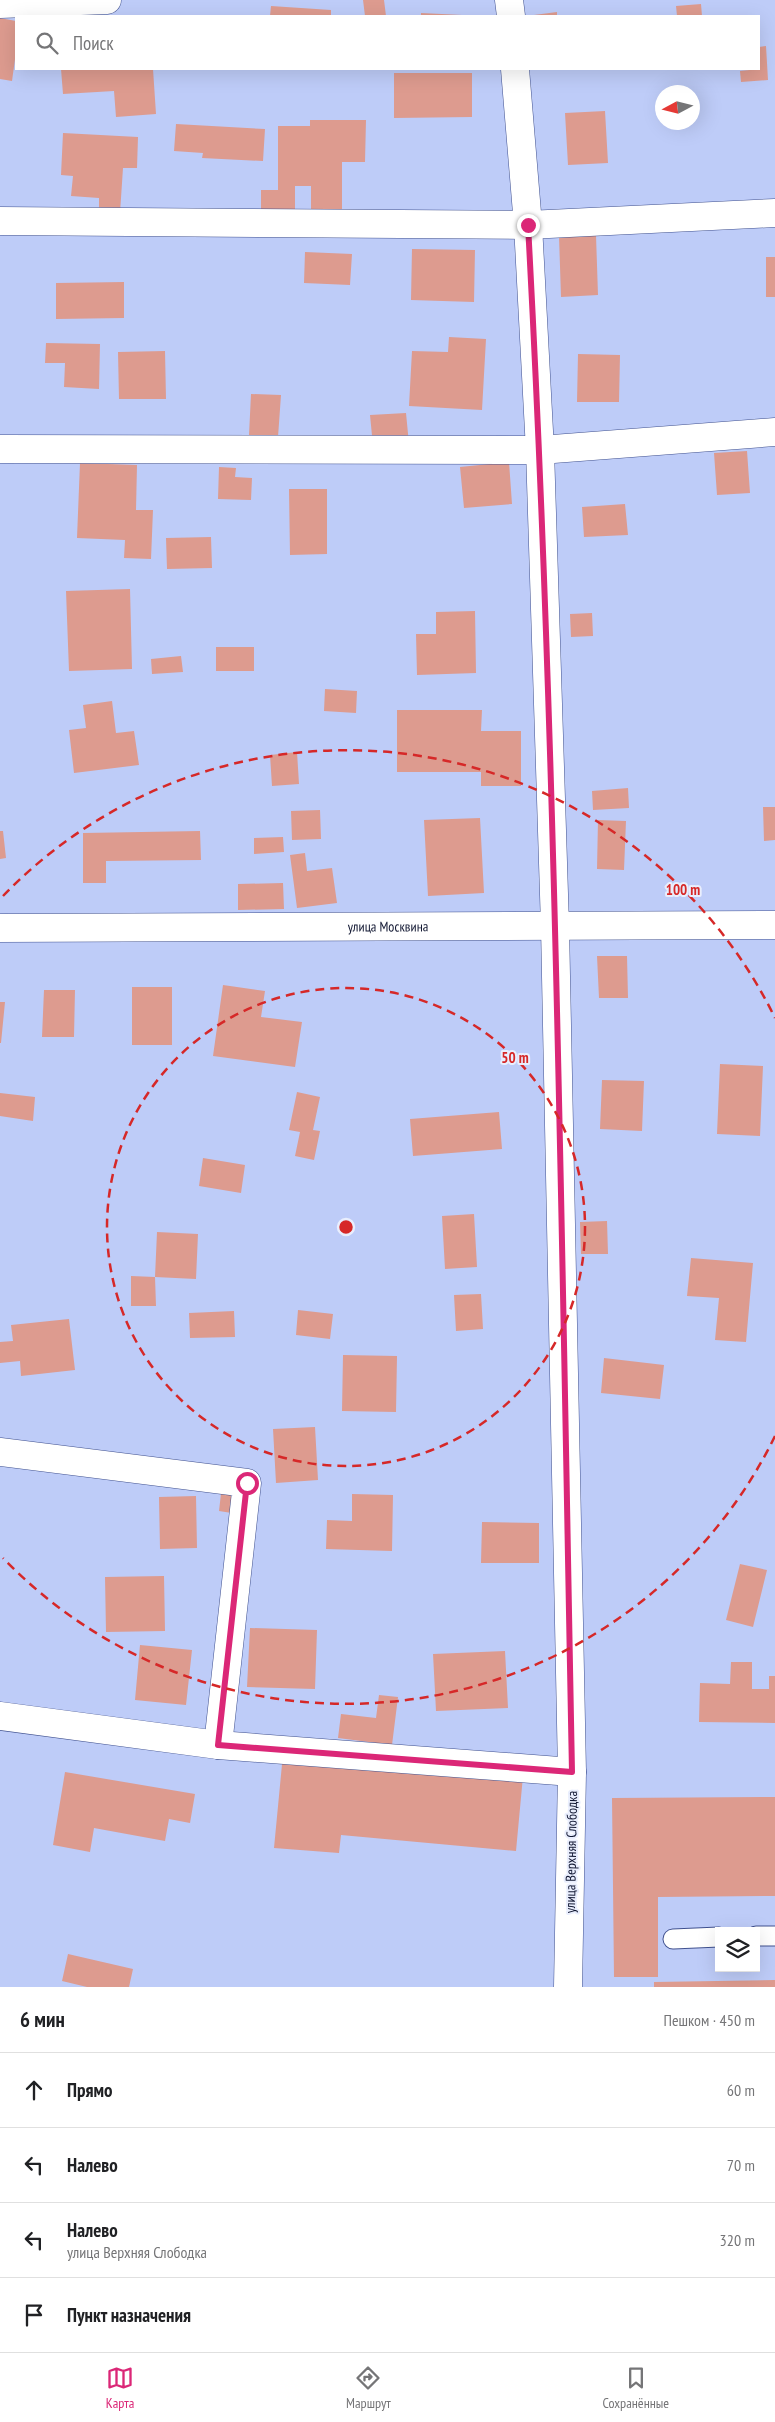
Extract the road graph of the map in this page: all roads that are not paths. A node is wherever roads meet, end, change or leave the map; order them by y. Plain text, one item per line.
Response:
1 (107, 0) edge
2 (509, 0) edge
3 (0, 4) edge
4 (511, 15) edge
5 (515, 70) edge
6 (775, 213) edge
7 (0, 222) edge
8 (528, 225) junction
9 (775, 432) edge
10 (0, 449) edge
11 (540, 450) junction
12 (775, 925) edge
13 (555, 926) junction
14 (0, 928) edge
15 (0, 1452) edge
16 (0, 1716) edge
17 (218, 1745) junction
18 (572, 1772) junction
19 (760, 1936) edge
20 (775, 1936) edge
21 (715, 1937) edge
22 (673, 1938) dead end
23 (568, 1987) edge

1 - 3 street
2 - 4 street
5 - 8 street, улица Верхняя Слободка
6 - 8 street
7 - 8 street
8 - 11 street, улица Верхняя Слободка
9 - 11 street
10 - 11 street
11 - 13 street, улица Верхняя Слободка
12 - 13 street, улица Москвина
13 - 14 street, улица Москвина
13 - 18 street, улица Верхняя Слободка
15 - 17 street
16 - 17 street
17 - 18 street
18 - 23 street, улица Верхняя Слободка
19 - 20 lane
21 - 22 lane

